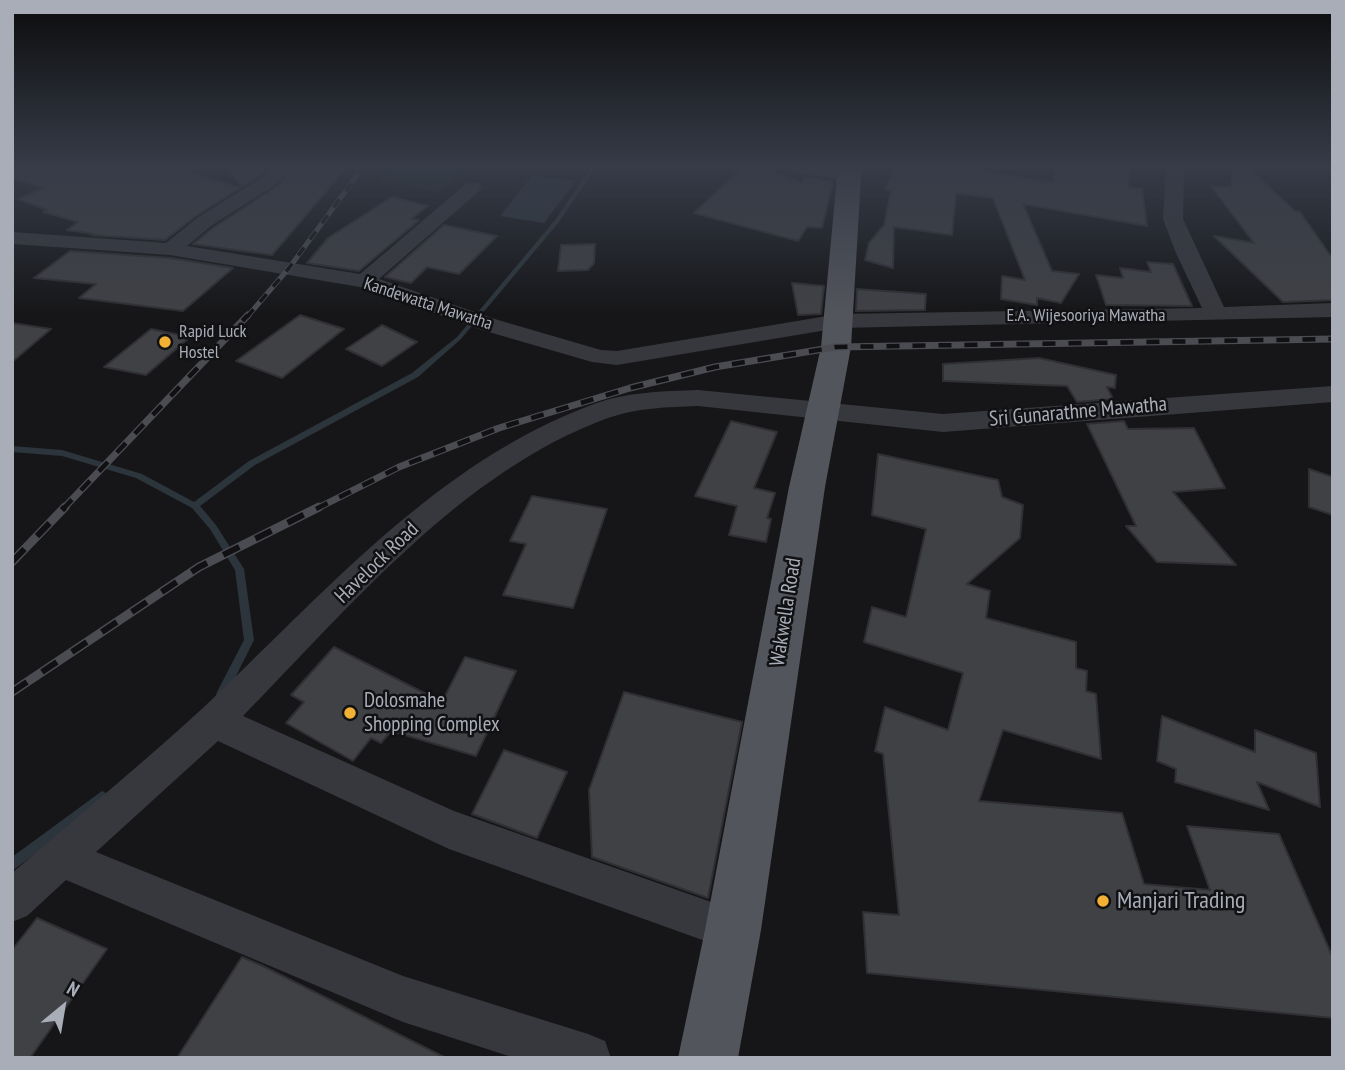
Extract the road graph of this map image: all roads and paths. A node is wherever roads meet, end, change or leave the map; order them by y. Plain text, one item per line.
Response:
1 (214, 216) edge
2 (439, 216) edge
3 (847, 216) edge
4 (1174, 216) edge
5 (12, 237) edge
6 (170, 249) junction
7 (364, 281) junction
8 (1333, 310) edge
9 (1216, 314) junction
10 (839, 321) junction
11 (1333, 394) edge
12 (824, 411) junction
13 (214, 721) junction
14 (61, 858) junction
15 (12, 901) edge
16 (733, 930) junction
17 (587, 1058) edge
18 (708, 1058) edge

1 - 6 street
2 - 7 street
3 - 10 main road, Wakwella Road
4 - 9 street
5 - 6 street, Kandewatta Mawatha
6 - 7 street, Kandewatta Mawatha
7 - 10 street, Kandewatta Mawatha
8 - 9 street, E.A. Wijesooriya Mawatha
9 - 10 street, E.A. Wijesooriya Mawatha
10 - 12 main road, Wakwella Road
11 - 12 street, Sri Gunarathne Mawatha
12 - 13 street, Havelock Road
12 - 16 main road, Wakwella Road
13 - 14 street, Havelock Road
13 - 16 street
14 - 15 street, Havelock Road
14 - 17 street
16 - 18 main road, Wakwella Road

